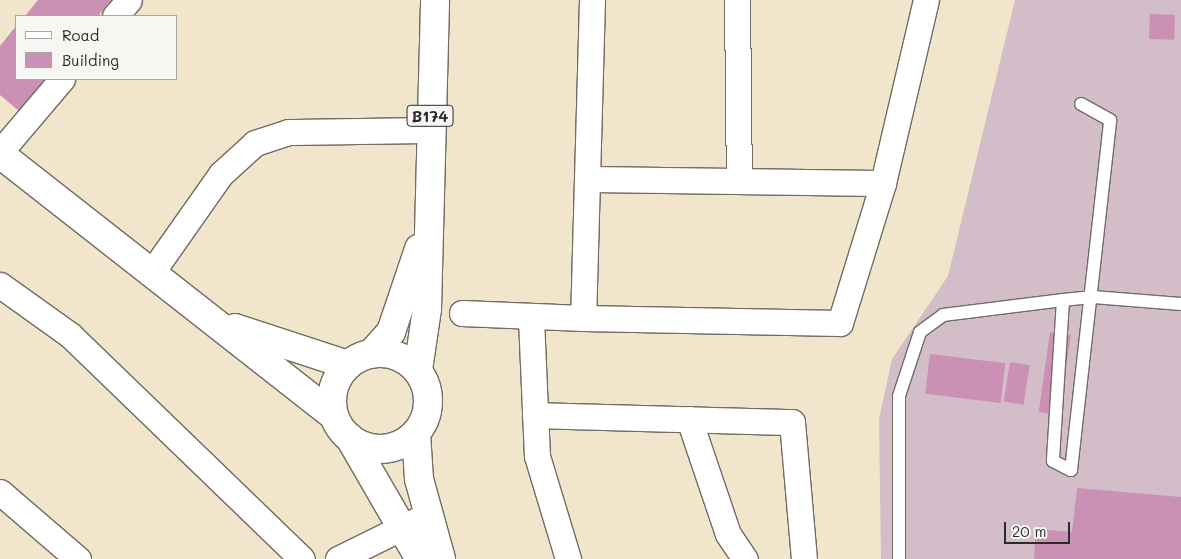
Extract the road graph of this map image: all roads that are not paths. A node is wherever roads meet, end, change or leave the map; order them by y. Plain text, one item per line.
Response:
1 (129, 0) edge
2 (435, 0) edge
3 (592, 0) edge
4 (737, 0) edge
5 (926, 0) edge
6 (117, 15) edge
7 (61, 80) edge
8 (1080, 104) dead end
9 (430, 130) junction
10 (0, 153) edge
11 (587, 179) junction
12 (739, 180) junction
13 (883, 183) junction
14 (426, 232) junction
15 (152, 272) junction
16 (0, 285) edge
17 (1093, 297) junction
18 (1063, 300) junction
19 (1180, 301) edge
20 (462, 312) dead end
21 (209, 315) junction
22 (582, 318) junction
23 (531, 319) junction
24 (359, 360) junction
25 (418, 370) junction
26 (535, 414) junction
27 (334, 416) junction
28 (689, 419) junction
29 (416, 433) junction
30 (350, 438) junction
31 (0, 492) edge
32 (427, 515) junction
33 (403, 527) junction
34 (74, 558) edge
35 (302, 559) edge
36 (338, 559) edge
37 (420, 559) edge
38 (441, 559) edge
39 (568, 559) edge
40 (745, 559) edge
41 (804, 559) edge
42 (899, 559) edge

1 - 6 street
2 - 9 main road, B174
3 - 11 street
4 - 12 street
5 - 13 street
7 - 10 street
8 - 17 lane
9 - 14 main road, B174
9 - 15 street
10 - 15 main road
11 - 12 street
11 - 22 street
12 - 13 street
13 - 22 street
14 - 24 main road, B174
14 - 25 main road, B174
15 - 21 main road
16 - 35 street
17 - 18 lane
17 - 18 lane
17 - 19 lane
18 - 42 lane
20 - 23 street
21 - 24 main road
21 - 27 main road
22 - 23 street
23 - 26 street
24 - 25 main road
24 - 27 main road
25 - 29 main road
26 - 28 street
26 - 39 street
27 - 30 main road
28 - 40 street
28 - 41 street
29 - 30 main road
29 - 32 main road
30 - 33 main road
31 - 34 street
32 - 33 street
32 - 38 main road
33 - 36 street
33 - 37 main road

